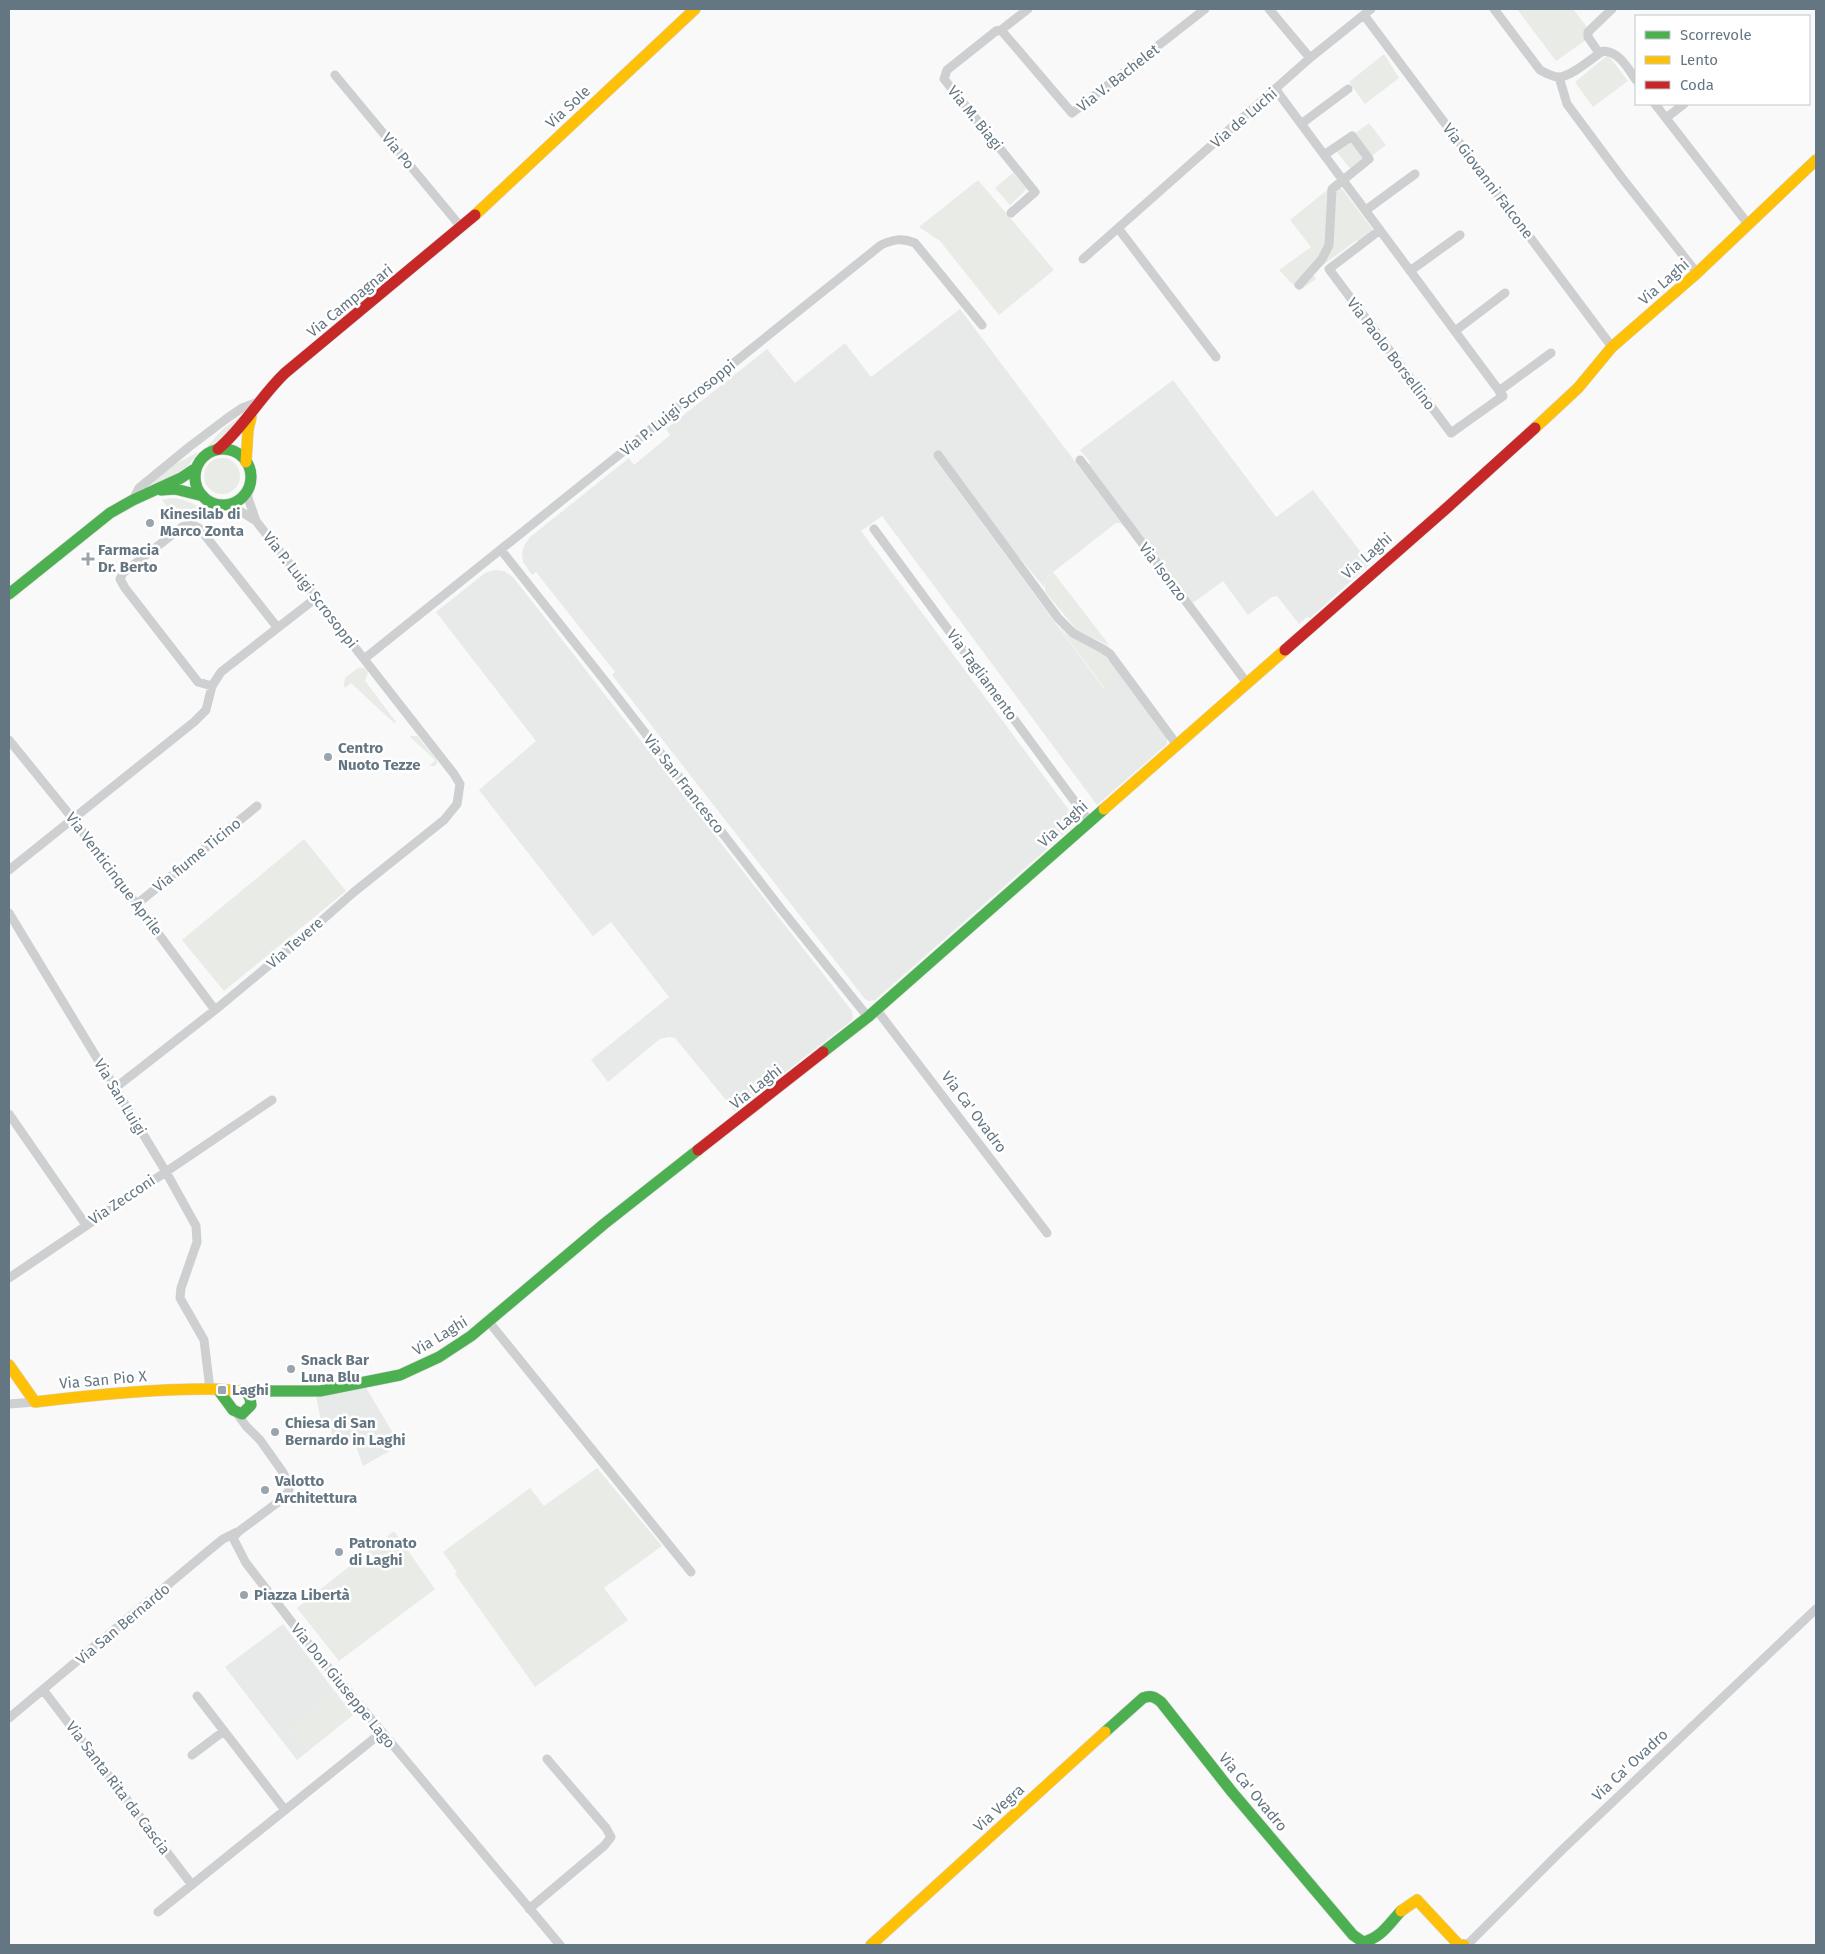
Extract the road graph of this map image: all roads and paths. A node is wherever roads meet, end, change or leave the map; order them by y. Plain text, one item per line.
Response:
1 (695, 9) edge
2 (1028, 9) edge
3 (1206, 9) edge
4 (1269, 9) edge
5 (1494, 9) edge
6 (1612, 9) edge
7 (1367, 12) edge
8 (1001, 30) junction
9 (1599, 54) junction
10 (1310, 58) junction
11 (335, 75) dead end
12 (1559, 77) junction
13 (1635, 79) edge
14 (1348, 89) dead end
15 (1276, 90) junction
16 (1656, 105) edge
17 (1683, 105) edge
18 (1666, 118) junction
19 (1301, 124) junction
20 (1324, 155) junction
21 (1816, 160) edge
22 (1415, 174) dead end
23 (1343, 180) junction
24 (1366, 210) junction
25 (1011, 213) dead end
26 (1748, 224) junction
27 (460, 227) junction
28 (1118, 228) junction
29 (1380, 230) junction
30 (1460, 235) dead end
31 (1083, 259) dead end
32 (1410, 271) junction
33 (1696, 273) junction
34 (1299, 285) dead end
35 (1505, 293) dead end
36 (982, 324) dead end
37 (1454, 331) junction
38 (1612, 347) junction
39 (1550, 354) dead end
40 (1216, 357) dead end
41 (1499, 391) junction
42 (260, 401) junction
43 (252, 414) junction
44 (218, 449) junction
45 (938, 455) dead end
46 (1080, 460) dead end
47 (246, 462) junction
48 (196, 468) junction
49 (248, 488) junction
50 (154, 491) junction
51 (203, 496) junction
52 (133, 500) junction
53 (229, 504) junction
54 (256, 521) junction
55 (874, 529) dead end
56 (501, 550) junction
57 (9, 594) edge
58 (316, 598) junction
59 (277, 627) junction
60 (364, 659) junction
61 (1246, 683) junction
62 (212, 686) junction
63 (9, 740) edge
64 (1177, 745) junction
65 (460, 788) joint
66 (257, 806) dead end
67 (73, 819) junction
68 (1089, 821) junction
69 (9, 870) edge
70 (138, 904) junction
71 (9, 913) edge
72 (215, 1010) junction
73 (872, 1013) junction
74 (115, 1088) junction
75 (272, 1100) dead end
76 (9, 1114) edge
77 (166, 1172) junction
78 (86, 1225) junction
79 (1048, 1233) dead end
80 (9, 1278) edge
81 (489, 1322) junction
82 (9, 1364) edge
83 (214, 1390) junction
84 (35, 1402) junction
85 (241, 1402) junction
86 (9, 1404) edge
87 (238, 1532) junction
88 (691, 1572) dead end
89 (1816, 1608) edge
90 (44, 1691) junction
91 (1149, 1695) joint
92 (197, 1696) dead end
93 (9, 1718) edge
94 (224, 1731) junction
95 (381, 1733) junction
96 (192, 1755) dead end
97 (547, 1758) dead end
98 (285, 1810) junction
99 (192, 1885) junction
100 (529, 1909) junction
101 (158, 1912) dead end
102 (560, 1945) edge
103 (871, 1945) edge
104 (1465, 1945) edge

1 - 27 street, Via Sole
2 - 8 street
3 - 8 street, Via V. Bachelet
4 - 10 street
5 - 12 street
6 - 9 street
7 - 10 street, Via de Luchi
7 - 38 street, Via Giovanni Falcone
8 - 25 street, Via M. Biagi
9 - 12 street
9 - 13 street
10 - 15 street, Via de Luchi
11 - 27 street, Via Po
12 - 33 street
14 - 19 street
15 - 19 street
15 - 28 street, Via de Luchi
16 - 18 street
17 - 18 street
18 - 26 street
19 - 20 street
20 - 23 street
20 - 23 street
21 - 26 street, Via Laghi
22 - 24 street
23 - 24 street
23 - 34 street
24 - 29 street
26 - 33 street, Via Laghi
27 - 42 street, Via Campagnari
28 - 31 street, Via de Luchi
28 - 40 street
29 - 32 street
29 - 41 street, Via Paolo Borsellino
30 - 32 street
32 - 37 street
33 - 38 street, Via Laghi
35 - 37 street
36 - 56 street, Via P. Luigi Scrosoppi
37 - 41 street
38 - 61 street, Via Laghi
39 - 41 street, Via Paolo Borsellino
42 - 43 street, Via Campagnari
42 - 52 street, Via Campagnari
43 - 44 street, Via Campagnari
43 - 47 street, Via Campagnari
44 - 47 street
44 - 48 street
45 - 64 street
46 - 61 street, Via Isonzo
47 - 49 street
48 - 50 street, Via Campagnari
48 - 51 street
49 - 53 street
49 - 54 street, Via P. Luigi Scrosoppi
50 - 51 street, Via Campagnari
50 - 52 street, Via Campagnari
51 - 53 street
52 - 57 street, Via Campagnari
53 - 54 street, Via P. Luigi Scrosoppi
54 - 58 street, Via P. Luigi Scrosoppi
55 - 68 street, Via Tagliamento
56 - 60 street, Via P. Luigi Scrosoppi
56 - 73 street, Via San Francesco
58 - 59 street
58 - 60 street, Via P. Luigi Scrosoppi
59 - 62 street
59 - 62 street
60 - 65 street, Via P. Luigi Scrosoppi
61 - 64 street, Via Laghi
62 - 67 street
63 - 67 street, Via Venticinque Aprile
64 - 68 street, Via Laghi
65 - 72 street, Via Tevere
66 - 70 street, Via fiume Ticino
67 - 69 street
67 - 70 street, Via Venticinque Aprile
68 - 73 street, Via Laghi
70 - 72 street, Via Venticinque Aprile
71 - 74 street, Via San Luigi
72 - 74 street, Via Tevere
73 - 79 street, Via Ca' Ovadro
73 - 81 street, Via Laghi
74 - 77 street, Via San Luigi
75 - 77 street
76 - 78 street
77 - 78 street, Via Zecconi
77 - 83 street, Via Zecconi
78 - 80 street, Via Zecconi
81 - 85 street, Via Laghi
81 - 88 street
82 - 84 street
83 - 84 street, Via San Pio X
83 - 85 street, Via San Pio X
84 - 86 street
85 - 87 street
87 - 90 street, Via San Bernardo
87 - 95 street, Via Don Giuseppe Lago
89 - 104 street, Via Ca' Ovadro
90 - 93 street, Via San Bernardo
90 - 99 street, Via Santa Rita da Cascia
91 - 103 street, Via Vegra
91 - 104 street, Via Ca' Ovadro
92 - 94 street
94 - 96 street
94 - 98 street
95 - 98 street
95 - 100 street, Via Don Giuseppe Lago
97 - 100 street
98 - 99 street
99 - 101 street
100 - 102 street, Via Don Giuseppe Lago

